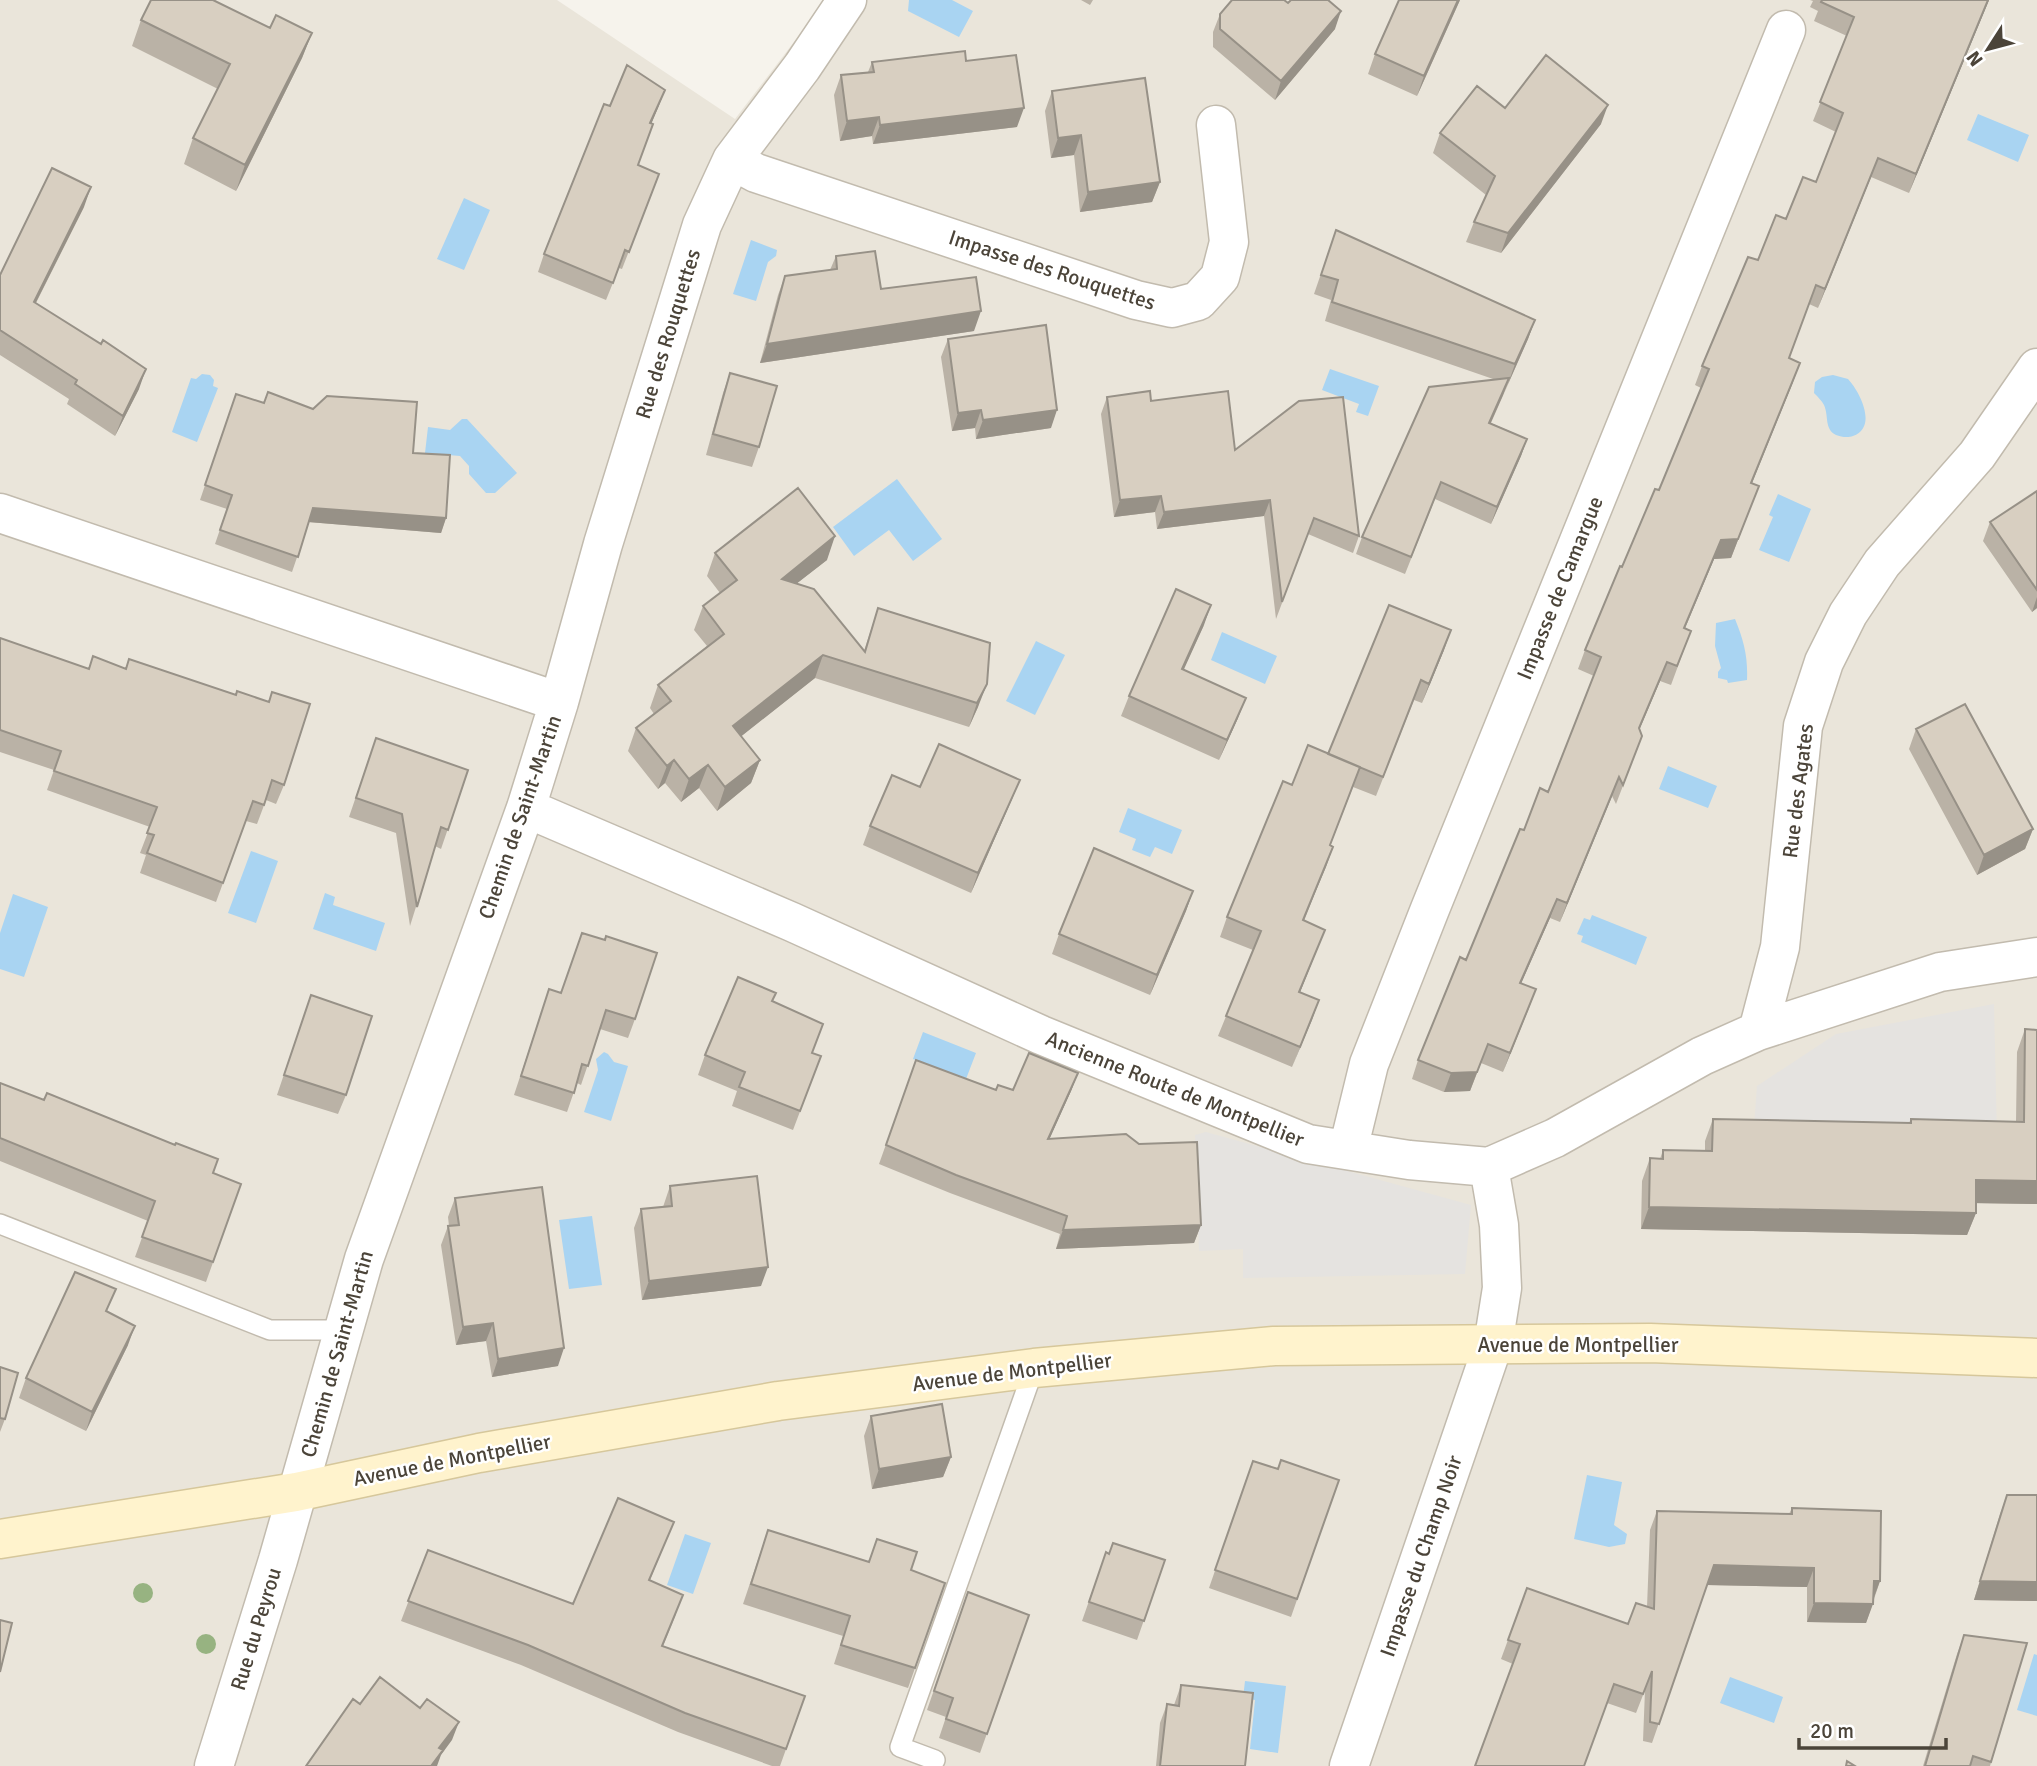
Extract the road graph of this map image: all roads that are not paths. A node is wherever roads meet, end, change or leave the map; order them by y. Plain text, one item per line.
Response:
1 (847, 0) edge
2 (1786, 30) dead end
3 (1216, 124) dead end
4 (732, 160) junction
5 (2037, 368) edge
6 (0, 513) edge
7 (559, 702) junction
8 (526, 808) junction
9 (2037, 957) edge
10 (1758, 1031) junction
11 (1348, 1150) junction
12 (1489, 1167) junction
13 (0, 1224) edge
14 (344, 1330) junction
15 (1493, 1345) junction
16 (2037, 1358) edge
17 (1034, 1368) junction
18 (296, 1492) junction
19 (0, 1539) edge
20 (935, 1760) dead end
21 (214, 1766) edge
22 (1349, 1766) edge

1 - 4 street, Rue des Rouquettes
2 - 11 street, Impasse de Camargue
3 - 4 street, Impasse des Rouquettes
4 - 7 street, Rue des Rouquettes
5 - 10 street, Rue des Agates
6 - 7 street, Chemin de Saint-Martin
7 - 8 street, Chemin de Saint-Martin
8 - 11 street, Ancienne Route de Montpellier
8 - 14 street, Chemin de Saint-Martin
9 - 10 street, Ancienne Route de Montpellier
10 - 12 street, Ancienne Route de Montpellier
11 - 12 street, Ancienne Route de Montpellier
12 - 15 street, Impasse du Champ Noir
13 - 14 lane
14 - 18 street, Chemin de Saint-Martin
15 - 16 main road, Avenue de Montpellier
15 - 17 main road, Avenue de Montpellier
15 - 22 street, Impasse du Champ Noir
17 - 18 main road, Avenue de Montpellier
17 - 20 lane
18 - 19 main road, Avenue de Montpellier
18 - 21 street, Rue du Peyrou

